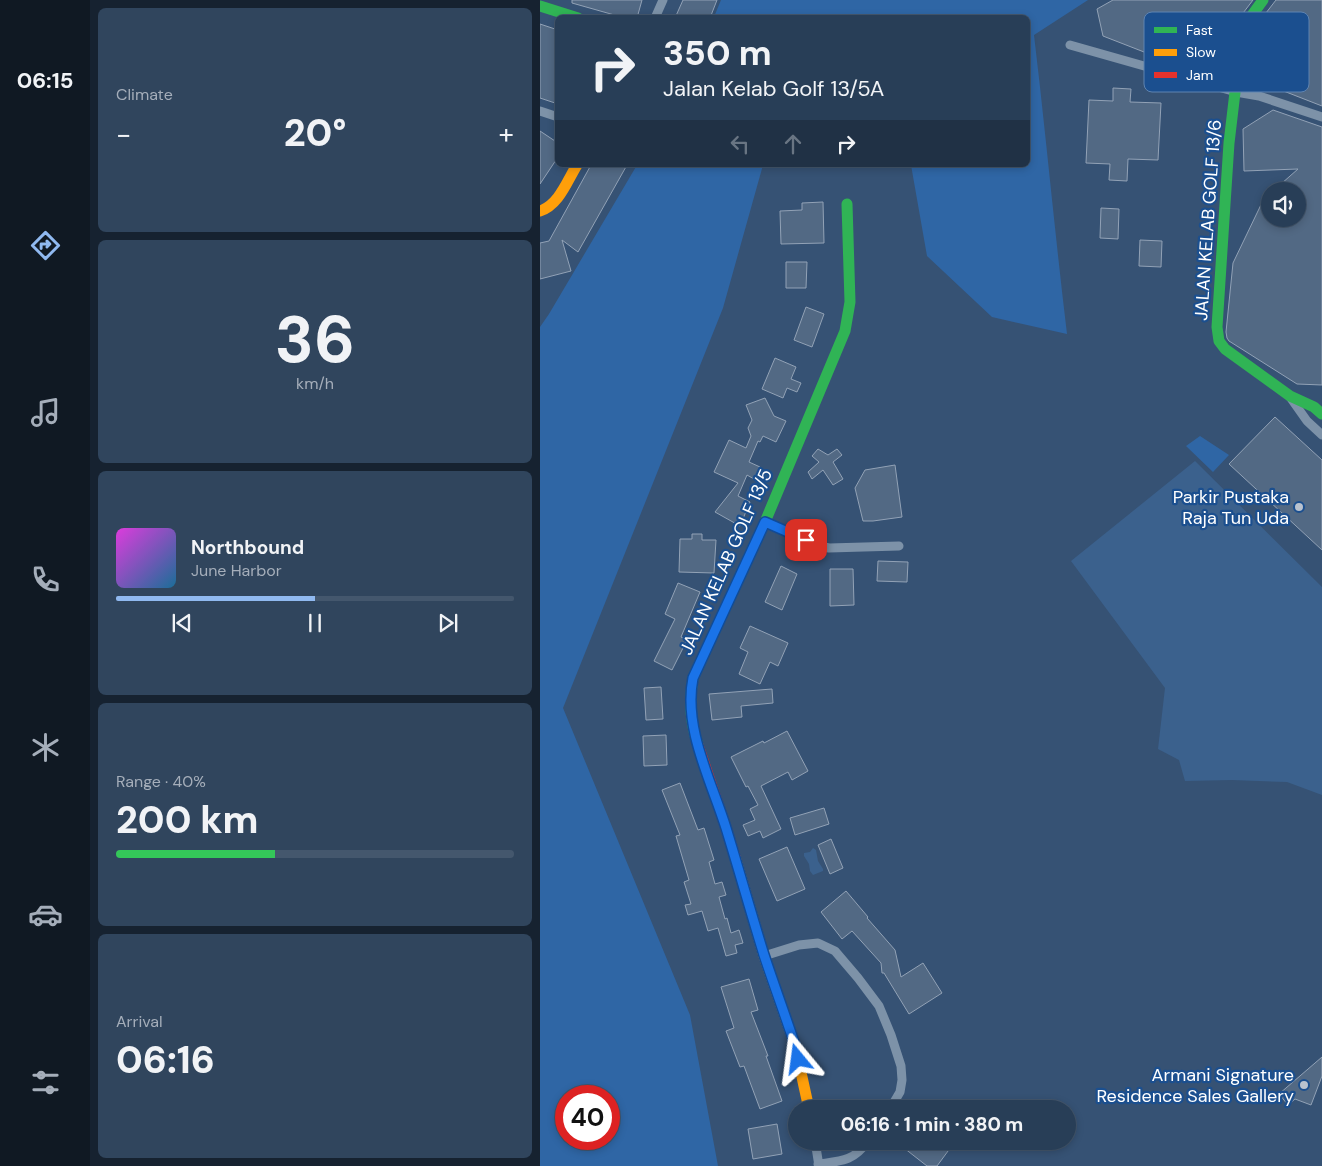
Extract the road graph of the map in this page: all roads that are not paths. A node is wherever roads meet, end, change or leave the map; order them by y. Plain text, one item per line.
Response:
1 (663, 0) edge
2 (1263, 0) edge
3 (540, 6) edge
4 (1254, 12) edge
5 (568, 15) edge
6 (656, 15) edge
7 (1070, 45) dead end
8 (1144, 66) edge
9 (1236, 92) joint
10 (540, 111) edge
11 (555, 116) edge
12 (1322, 117) edge
13 (576, 167) edge
14 (847, 204) dead end
15 (540, 211) edge
16 (1290, 396) junction
17 (1322, 414) edge
18 (1322, 435) edge
19 (765, 522) junction
20 (899, 546) dead end
21 (764, 956) junction
22 (807, 1100) edge
23 (895, 1100) edge
24 (816, 1150) edge
25 (860, 1150) edge
26 (819, 1165) edge

1 - 6 street
2 - 4 street, JALAN KELAB GOLF 13/6
3 - 5 street
7 - 8 street
9 - 12 street
9 - 16 street, JALAN KELAB GOLF 13/6
10 - 11 street
13 - 15 street
14 - 19 street, JALAN KELAB GOLF 13/5
16 - 17 street
16 - 18 street
19 - 20 street
19 - 21 street, JALAN KELAB GOLF 13/5
21 - 22 street, JALAN KELAB GOLF 13/5
21 - 23 street
24 - 26 street
25 - 26 street

